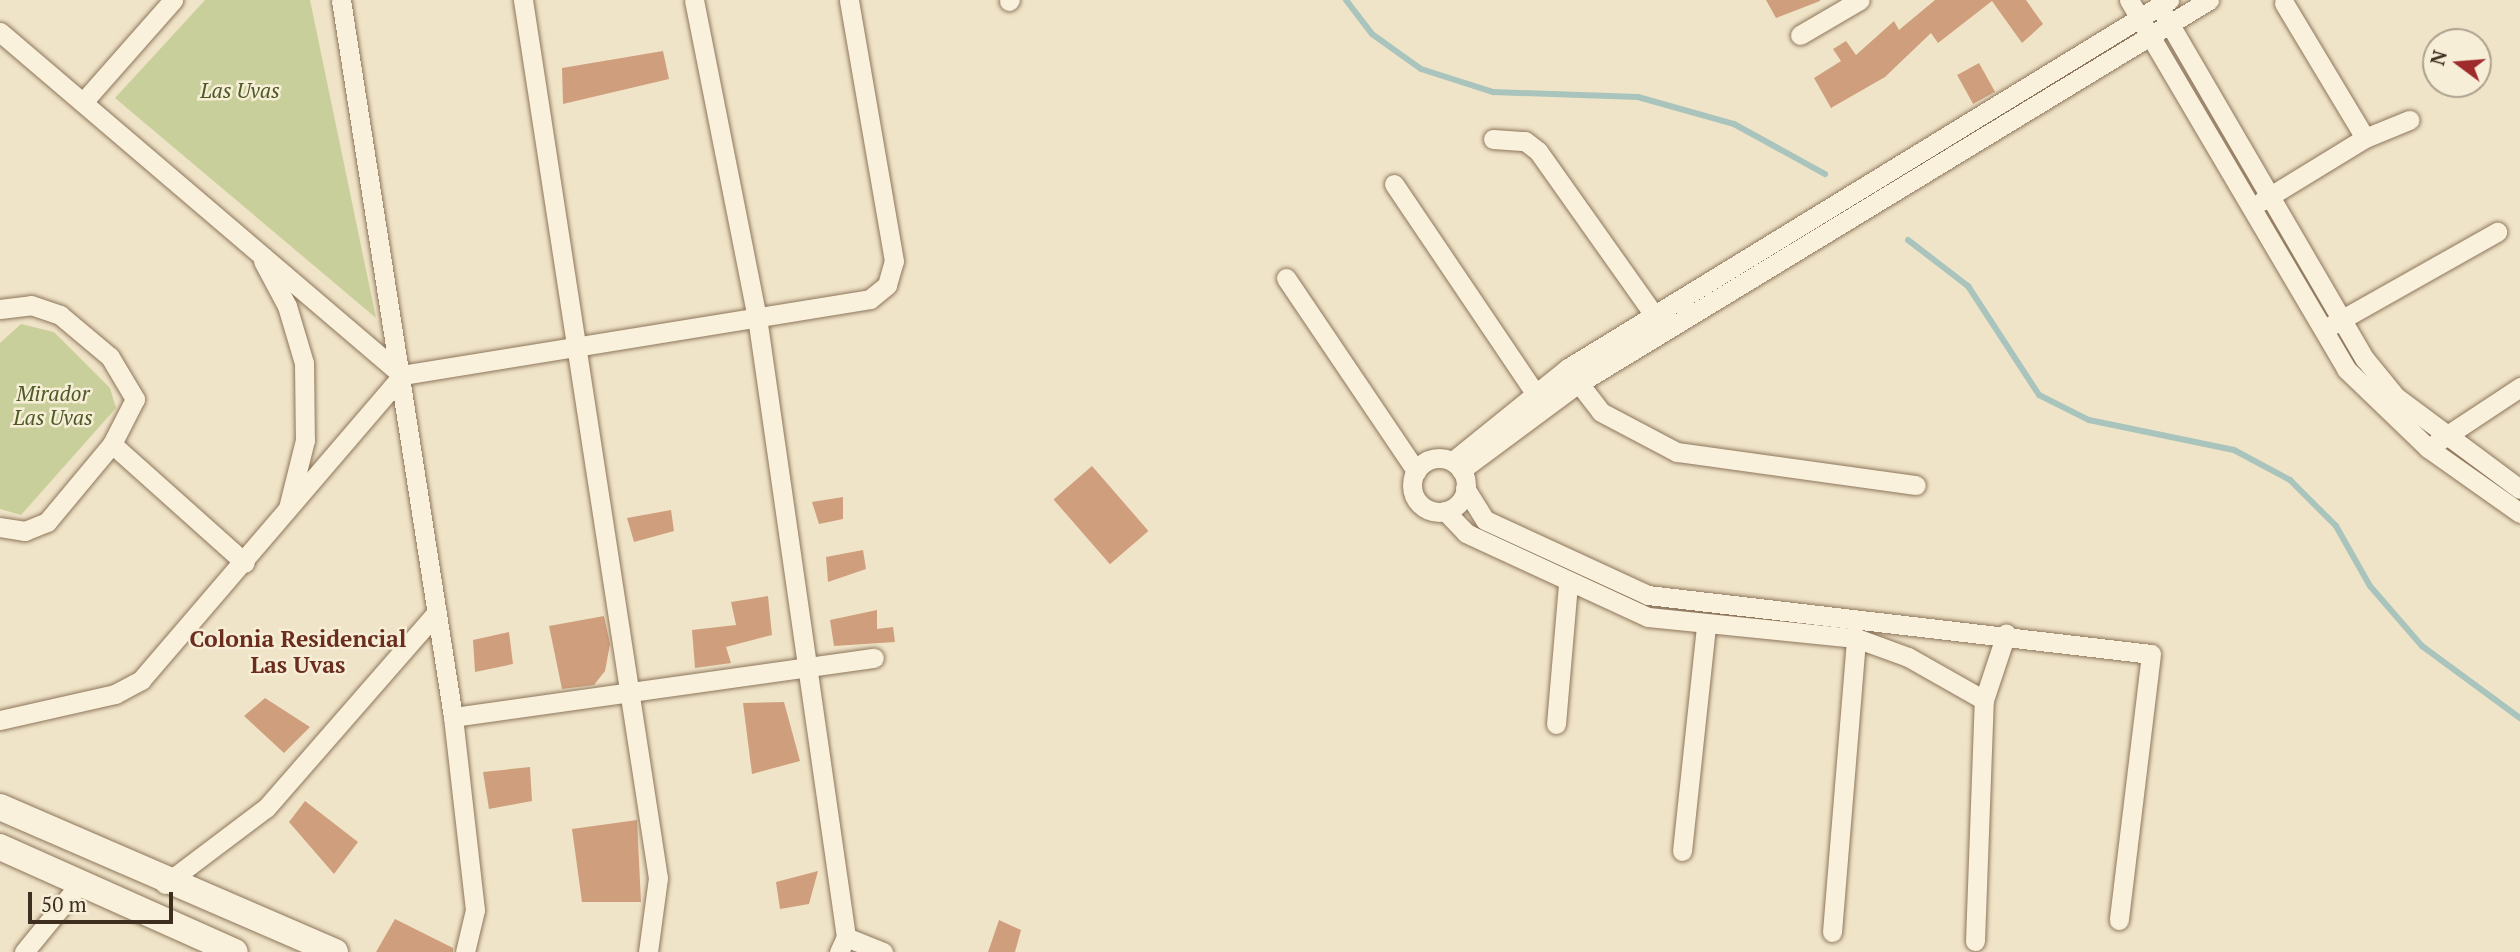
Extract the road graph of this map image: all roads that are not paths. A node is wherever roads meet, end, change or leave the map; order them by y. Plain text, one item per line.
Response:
1 (173, 0) edge
2 (341, 0) edge
3 (523, 0) edge
4 (694, 0) edge
5 (849, 0) edge
6 (1860, 0) edge
7 (2129, 0) edge
8 (2209, 0) edge
9 (2161, 2) edge
10 (2284, 3) dead end
11 (2140, 19) junction
12 (2172, 26) junction
13 (1800, 35) dead end
14 (2, 37) edge
15 (2150, 39) junction
16 (85, 101) junction
17 (2409, 120) dead end
18 (2365, 138) junction
19 (1493, 139) dead end
20 (1394, 184) dead end
21 (2272, 195) junction
22 (2252, 207) junction
23 (2497, 232) dead end
24 (258, 252) junction
25 (1286, 278) dead end
26 (1713, 281) junction
27 (1723, 299) junction
28 (0, 309) edge
29 (1655, 314) junction
30 (758, 317) junction
31 (2340, 320) junction
32 (2321, 331) junction
33 (1667, 332) junction
34 (576, 347) junction
35 (402, 375) junction
36 (1572, 377) junction
37 (2520, 387) edge
38 (1540, 400) junction
39 (2446, 437) junction
40 (112, 444) junction
41 (2428, 447) junction
42 (1416, 471) junction
43 (1460, 473) junction
44 (1916, 485) dead end
45 (2520, 489) edge
46 (1445, 511) junction
47 (287, 512) junction
48 (2520, 513) edge
49 (0, 527) edge
50 (245, 562) junction
51 (1568, 585) junction
52 (437, 612) junction
53 (1706, 625) junction
54 (2006, 634) junction
55 (1856, 638) junction
56 (874, 659) dead end
57 (806, 667) junction
58 (629, 689) junction
59 (1984, 701) junction
60 (453, 717) junction
61 (0, 720) edge
62 (1556, 724) dead end
63 (0, 807) edge
64 (0, 847) edge
65 (1682, 851) dead end
66 (165, 884) junction
67 (78, 886) junction
68 (2119, 920) dead end
69 (1832, 932) dead end
70 (1975, 941) dead end
71 (842, 944) edge
72 (24, 952) edge
73 (235, 952) edge
74 (335, 952) edge
75 (465, 952) edge
76 (648, 952) edge
77 (883, 952) edge

1 - 16 street
2 - 35 street
3 - 34 street
4 - 30 street
5 - 30 street
6 - 13 street
7 - 11 street
8 - 12 street
9 - 11 street
9 - 12 street
10 - 18 street
11 - 15 street
11 - 26 street
12 - 15 street
12 - 21 street
14 - 16 street
15 - 22 street
15 - 27 street
16 - 24 street
17 - 18 street
18 - 21 street
19 - 29 street
20 - 38 street
21 - 22 street
21 - 31 street
22 - 32 street
23 - 31 street
24 - 35 street
24 - 47 street
25 - 42 street
26 - 27 street
26 - 29 street
27 - 33 street
28 - 40 street
29 - 33 street
29 - 36 street
30 - 34 street
30 - 57 street
31 - 32 street
31 - 39 street
32 - 41 street
33 - 36 street
34 - 35 street
34 - 58 street
35 - 47 street
35 - 52 street
36 - 38 street
36 - 44 street
37 - 39 street
38 - 43 street
39 - 41 street
39 - 45 street
40 - 49 street
40 - 50 street
41 - 48 street
42 - 43 street
42 - 46 street
43 - 46 street
43 - 54 street
46 - 51 street
47 - 50 street
50 - 61 street
51 - 53 street
51 - 62 street
52 - 60 street
52 - 66 street
53 - 55 street
53 - 65 street
54 - 59 street
54 - 68 street
55 - 59 street
55 - 69 street
56 - 57 street
57 - 58 street
57 - 71 street
58 - 60 street
58 - 76 street
59 - 70 street
60 - 75 street
63 - 66 street
64 - 67 street
66 - 74 street
67 - 72 street
67 - 73 street
71 - 77 street

